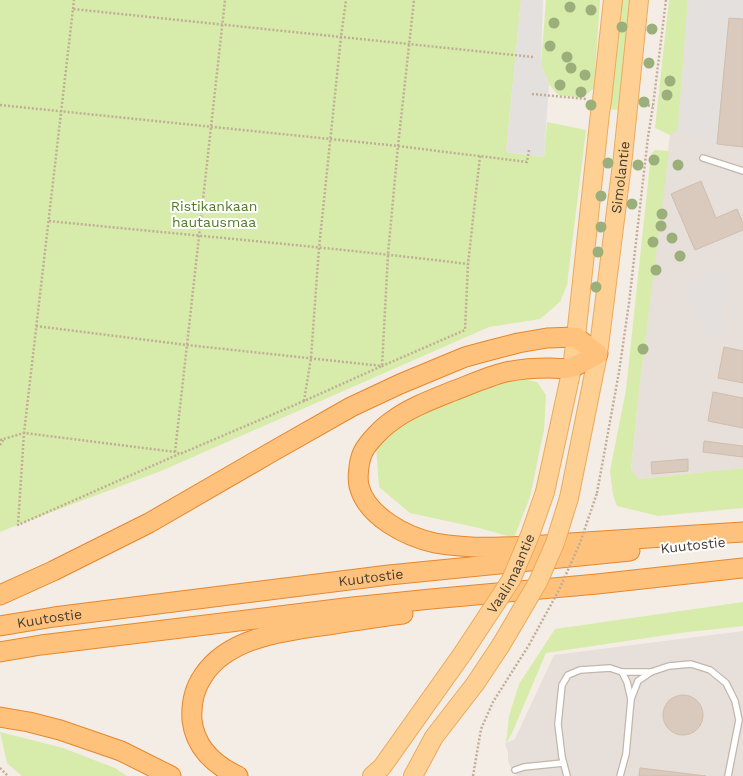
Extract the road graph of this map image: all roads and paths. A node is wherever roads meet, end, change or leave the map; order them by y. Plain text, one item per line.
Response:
1 (74, 0) edge
2 (224, 0) edge
3 (346, 0) edge
4 (414, 0) edge
5 (613, 0) edge
6 (639, 0) edge
7 (666, 0) edge
8 (73, 9) junction
9 (222, 24) junction
10 (341, 37) junction
11 (409, 45) junction
12 (533, 57) dead end
13 (0, 105) edge
14 (61, 111) junction
15 (211, 126) junction
16 (330, 139) junction
17 (398, 146) junction
18 (530, 150) dead end
19 (480, 156) junction
20 (703, 158) dead end
21 (743, 171) edge
22 (49, 221) junction
23 (199, 236) junction
24 (319, 248) junction
25 (388, 254) junction
26 (468, 264) junction
27 (36, 326) junction
28 (576, 336) junction
29 (187, 345) junction
30 (598, 354) junction
31 (311, 358) junction
32 (382, 366) junction
33 (572, 368) junction
34 (304, 401) junction
35 (24, 434) junction
36 (5, 438) junction
37 (0, 440) edge
38 (0, 445) edge
39 (174, 452) junction
40 (180, 454) junction
41 (743, 532) edge
42 (743, 540) edge
43 (743, 568) edge
44 (597, 584) junction
45 (0, 595) edge
46 (0, 626) edge
47 (0, 652) edge
48 (622, 672) junction
49 (651, 672) junction
50 (631, 699) junction
51 (0, 717) edge
52 (60, 730) junction
53 (563, 763) junction
54 (0, 768) edge
55 (515, 770) dead end
56 (8, 776) edge
57 (152, 776) edge
58 (170, 776) edge
59 (238, 776) edge
60 (372, 776) edge
61 (413, 776) edge
62 (472, 776) edge
63 (567, 776) edge
64 (620, 776) edge
65 (728, 776) edge

1 - 8 path
2 - 9 path
3 - 10 path
4 - 11 path
5 - 28 main road, Simolantie
6 - 30 main road, Simolantie
7 - 62 path, bridge
8 - 9 path
8 - 14 path
9 - 10 path
9 - 15 path
10 - 11 path
10 - 16 path
11 - 12 path
11 - 17 path
13 - 14 path
14 - 15 path
14 - 22 path
15 - 16 path
15 - 23 path
16 - 17 path
16 - 24 path
17 - 19 path
17 - 25 path
18 - 19 path
19 - 26 path
20 - 21 lane
22 - 23 path
22 - 27 path
23 - 24 path
23 - 29 path
24 - 25 path
24 - 31 path
25 - 26 path
25 - 32 path
26 - 32 path
27 - 29 path
27 - 35 path
28 - 30 highway
28 - 33 main road, Vaalimaantie
28 - 45 highway
29 - 31 path
29 - 39 path
30 - 33 highway
30 - 61 main road, Vaalimaantie, bridge
31 - 32 path
31 - 34 path
32 - 34 path
33 - 41 highway
33 - 60 main road, Vaalimaantie, bridge
34 - 40 path
35 - 36 path
35 - 39 path
35 - 40 path
36 - 37 path
36 - 38 path
39 - 40 path
42 - 46 highway, Kuutostie
43 - 44 highway, Kuutostie
44 - 47 highway, Kuutostie
44 - 59 highway
48 - 49 lane
48 - 50 lane
48 - 53 lane
49 - 50 lane
49 - 65 lane
50 - 64 lane
51 - 52 highway
52 - 57 highway
52 - 58 highway
53 - 55 lane
53 - 63 lane
54 - 56 path

